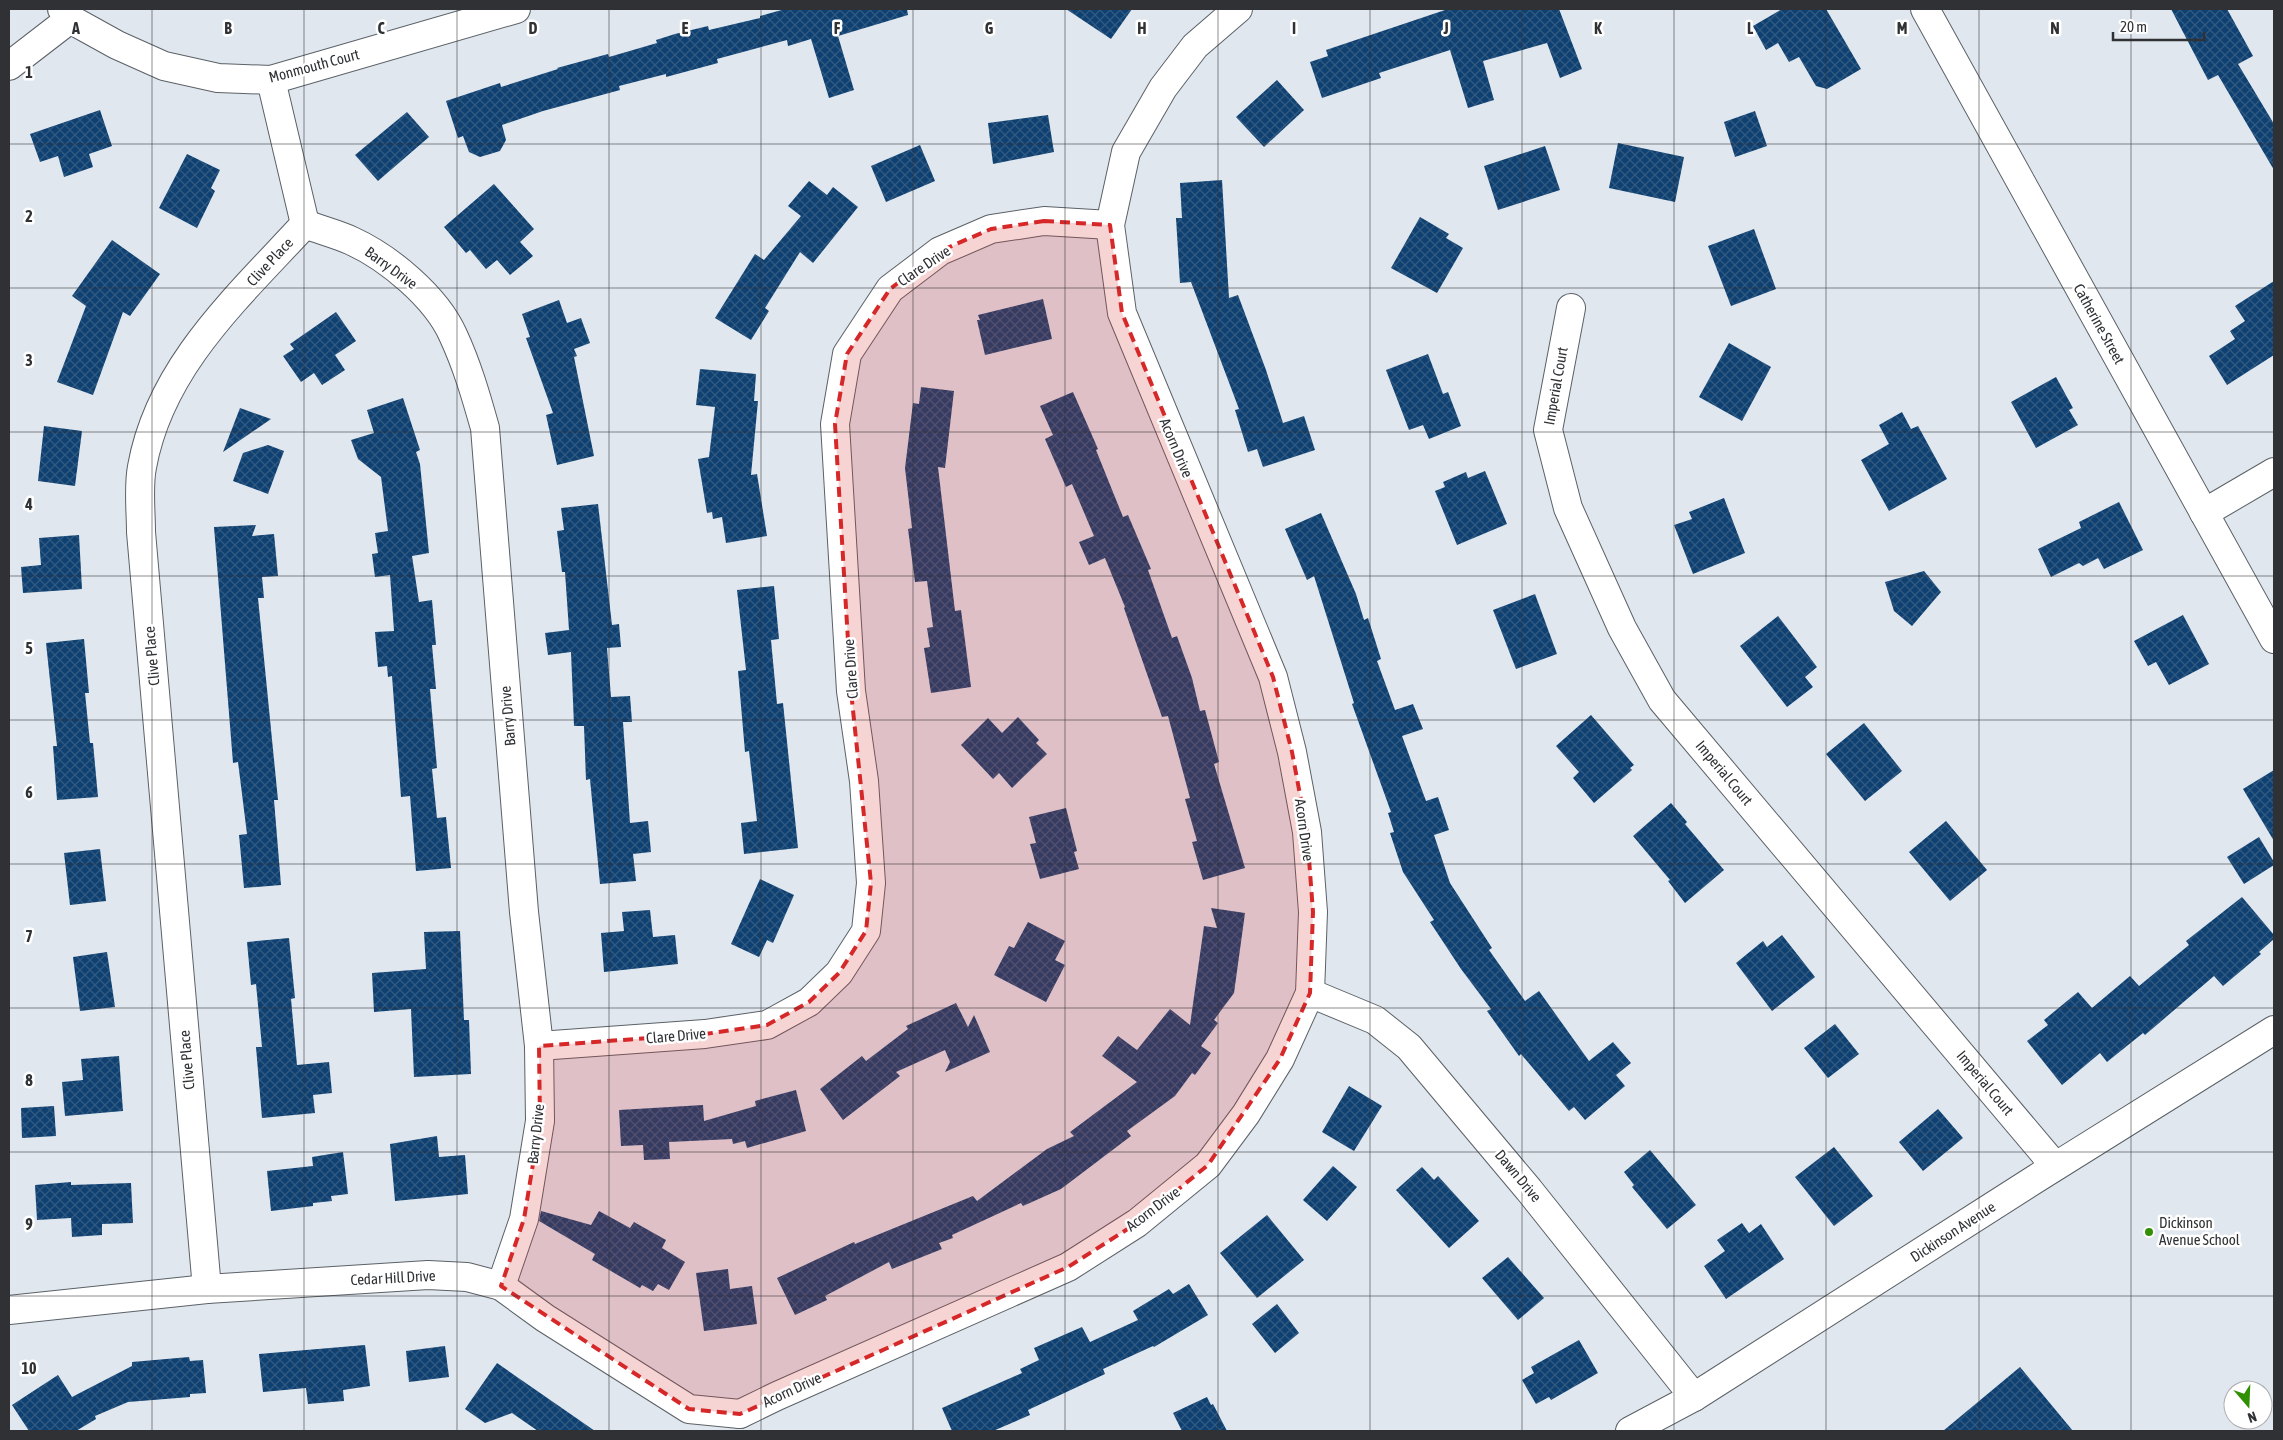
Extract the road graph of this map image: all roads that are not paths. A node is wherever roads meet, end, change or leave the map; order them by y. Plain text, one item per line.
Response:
1 (516, 9) edge
2 (1238, 9) edge
3 (1925, 9) edge
4 (66, 14) edge
5 (9, 66) edge
6 (272, 80) junction
7 (305, 224) junction
8 (1110, 225) junction
9 (1571, 308) dead end
10 (2274, 472) edge
11 (2204, 513) junction
12 (2274, 639) edge
13 (1310, 993) junction
14 (2274, 1030) edge
15 (539, 1046) junction
16 (2056, 1166) junction
17 (501, 1286) junction
18 (206, 1289) junction
19 (9, 1310) edge
20 (1694, 1397) junction
21 (744, 1423) edge
22 (1630, 1431) edge

1 - 6 street, Monmouth Court
2 - 8 street, Acorn Drive
3 - 11 street, Catherine Street
4 - 5 street
4 - 6 street, Monmouth Court
6 - 7 street, Clive Place
7 - 15 street, Barry Drive
7 - 18 street, Clive Place
8 - 13 street, Acorn Drive
8 - 15 street, Clare Drive
9 - 16 street, Imperial Court
10 - 11 street
11 - 12 street, Catherine Street
13 - 20 street, Dawn Drive
13 - 21 street, Acorn Drive
14 - 16 street, Dickinson Avenue
15 - 17 street, Barry Drive
16 - 20 street, Dickinson Avenue
17 - 18 street, Cedar Hill Drive
17 - 21 street, Cedar Hill Drive
18 - 19 street, Cedar Hill Drive
20 - 22 street, Dickinson Avenue

